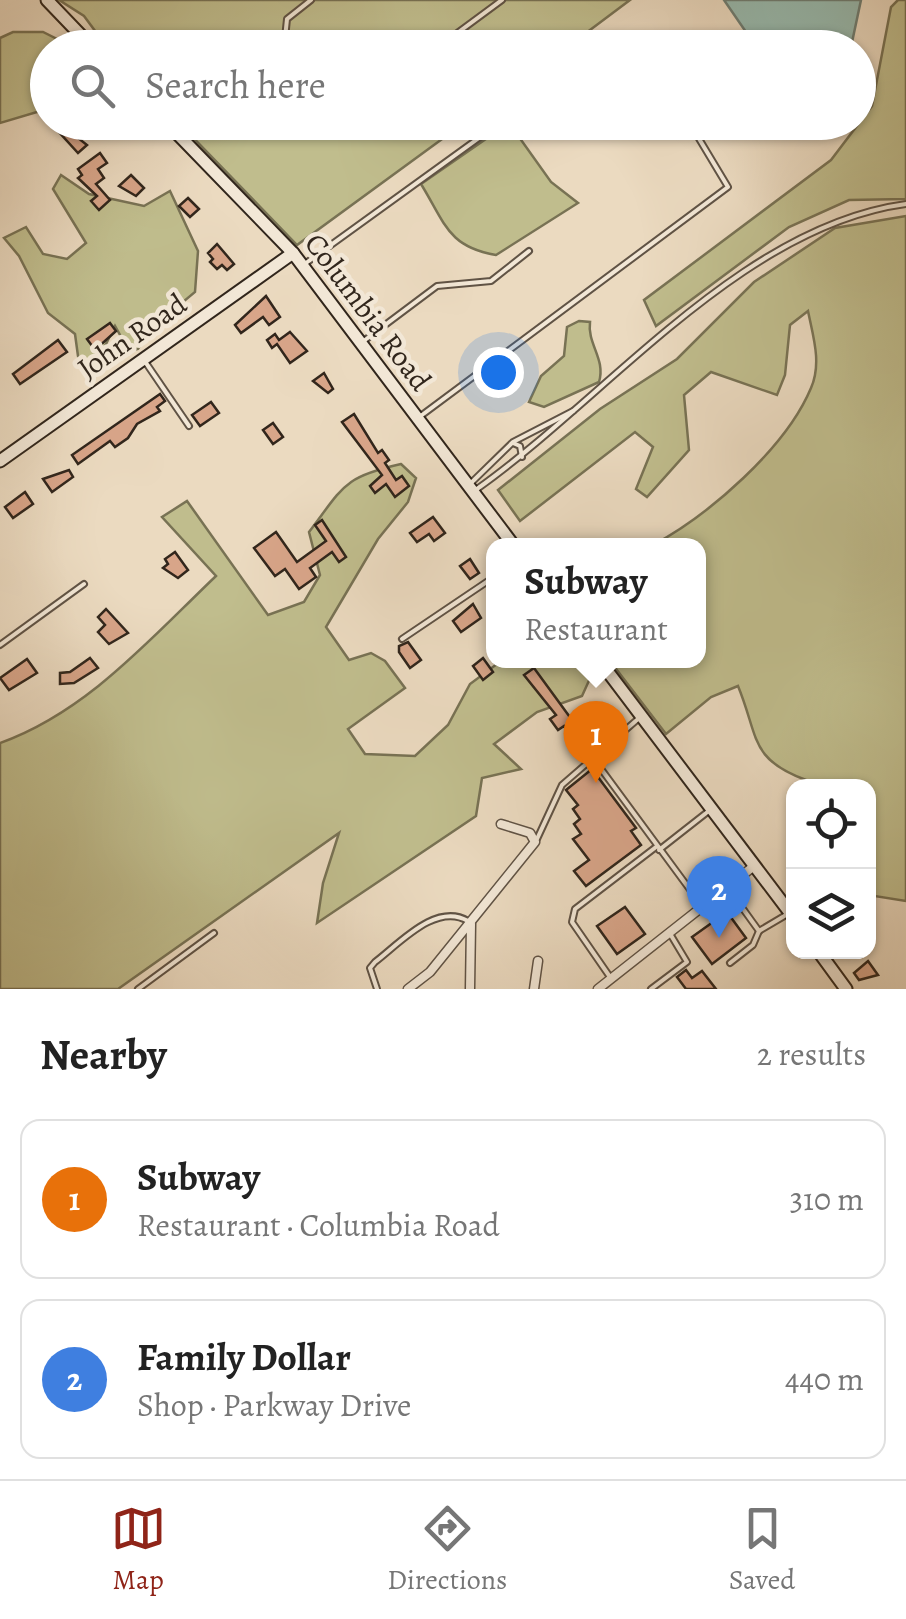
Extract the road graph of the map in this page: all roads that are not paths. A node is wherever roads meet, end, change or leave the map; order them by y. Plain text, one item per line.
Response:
1 (47, 0) edge
2 (312, 0) edge
3 (502, 0) edge
4 (76, 30) edge
5 (286, 30) edge
6 (461, 30) edge
7 (184, 140) edge
8 (476, 140) edge
9 (700, 140) edge
10 (906, 204) edge
11 (529, 251) dead end
12 (293, 252) junction
13 (303, 265) junction
14 (361, 342) junction
15 (144, 359) junction
16 (578, 410) junction
17 (418, 418) junction
18 (189, 426) dead end
19 (513, 442) junction
20 (522, 458) junction
21 (0, 461) edge
22 (471, 489) junction
23 (508, 538) edge
24 (486, 582) edge
25 (84, 584) dead end
26 (402, 640) dead end
27 (0, 644) edge
28 (606, 668) edge
29 (641, 716) junction
30 (593, 758) junction
31 (710, 809) junction
32 (501, 824) dead end
33 (535, 842) junction
34 (657, 848) junction
35 (754, 866) junction
36 (728, 887) junction
37 (702, 906) junction
38 (786, 907) edge
39 (786, 918) edge
40 (471, 924) junction
41 (759, 931) junction
42 (669, 932) junction
43 (214, 933) dead end
44 (824, 959) edge
45 (538, 961) dead end
46 (730, 964) dead end
47 (610, 977) junction
48 (138, 989) edge
49 (377, 989) edge
50 (409, 989) edge
51 (470, 989) edge
52 (534, 989) edge
53 (598, 989) edge
54 (650, 989) edge
55 (846, 989) edge

1 - 4 main road
2 - 5 lane
3 - 6 lane
7 - 12 main road, Columbia Road
8 - 13 lane
9 - 17 lane
10 - 16 lane
11 - 14 lane
12 - 13 main road, Columbia Road
12 - 15 main road, John Road
13 - 14 main road, Columbia Road
14 - 17 main road, Columbia Road
15 - 18 lane
15 - 21 main road, John Road
16 - 19 lane
16 - 20 lane
17 - 22 main road, Columbia Road
19 - 20 lane
19 - 22 lane
20 - 22 lane
22 - 23 main road, Columbia Road
24 - 26 lane
25 - 27 lane
28 - 29 main road
29 - 30 lane
29 - 31 main road
30 - 33 lane
30 - 34 lane
31 - 34 lane
31 - 35 main road
32 - 33 street
33 - 40 street
34 - 37 lane
34 - 47 lane
35 - 36 street
35 - 38 main road
36 - 37 street
36 - 41 lane
37 - 42 street
39 - 41 lane
40 - 49 lane
40 - 50 street
40 - 51 street
41 - 46 lane
42 - 47 street
42 - 54 lane
43 - 48 lane
44 - 55 main road
45 - 52 street
47 - 53 street

